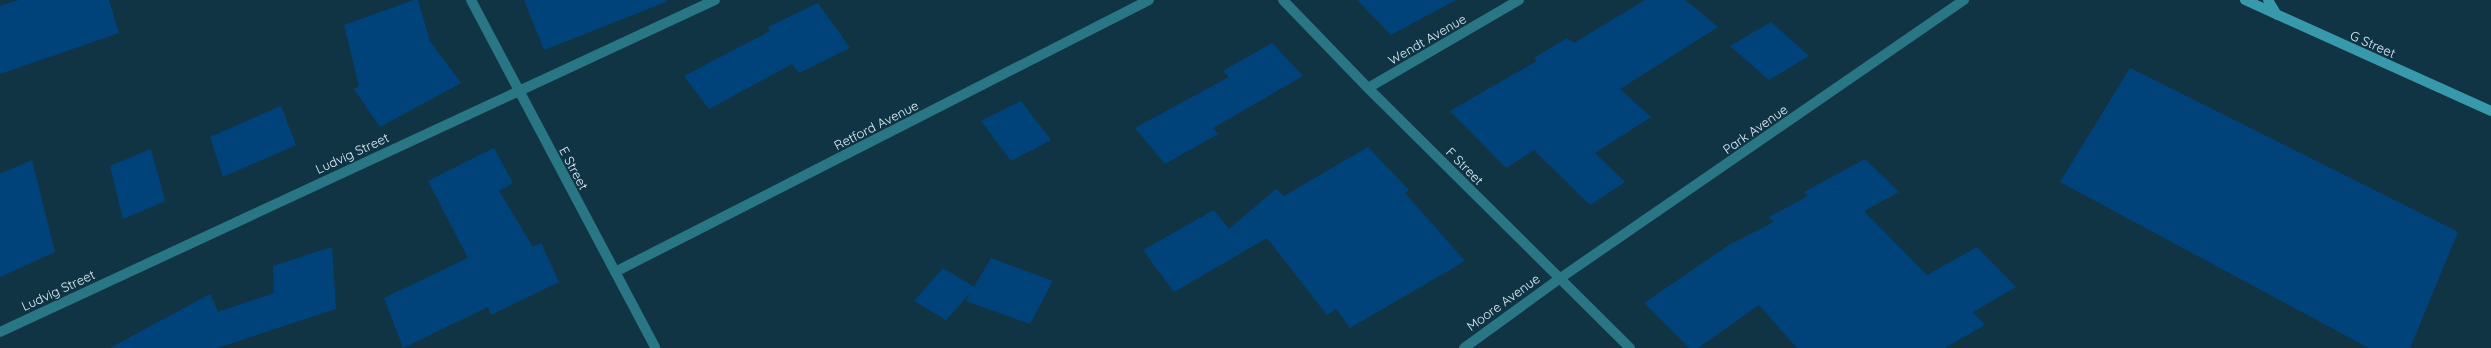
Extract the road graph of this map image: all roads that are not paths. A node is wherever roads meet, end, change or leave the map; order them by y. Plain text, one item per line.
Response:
1 (471, 0) edge
2 (715, 0) edge
3 (1148, 0) edge
4 (1283, 0) edge
5 (1519, 0) edge
6 (1964, 0) edge
7 (2245, 0) edge
8 (2268, 0) edge
9 (2277, 15) junction
10 (1368, 88) junction
11 (518, 90) junction
12 (2491, 111) edge
13 (615, 272) junction
14 (1559, 279) junction
15 (0, 332) edge
16 (655, 347) edge
17 (1464, 348) edge
18 (1630, 348) edge

1 - 11 street, E Street
2 - 11 street, Ludvig Street
3 - 13 street, Retford Avenue
4 - 10 street, F Street
5 - 10 street, Wendt Avenue
6 - 14 street, Park Avenue
7 - 9 street, G Street
8 - 9 street
9 - 12 street, G Street
10 - 14 street, F Street
11 - 13 street, E Street
11 - 15 street, Ludvig Street
13 - 16 street, E Street
14 - 17 street, Moore Avenue
14 - 18 street, F Street

